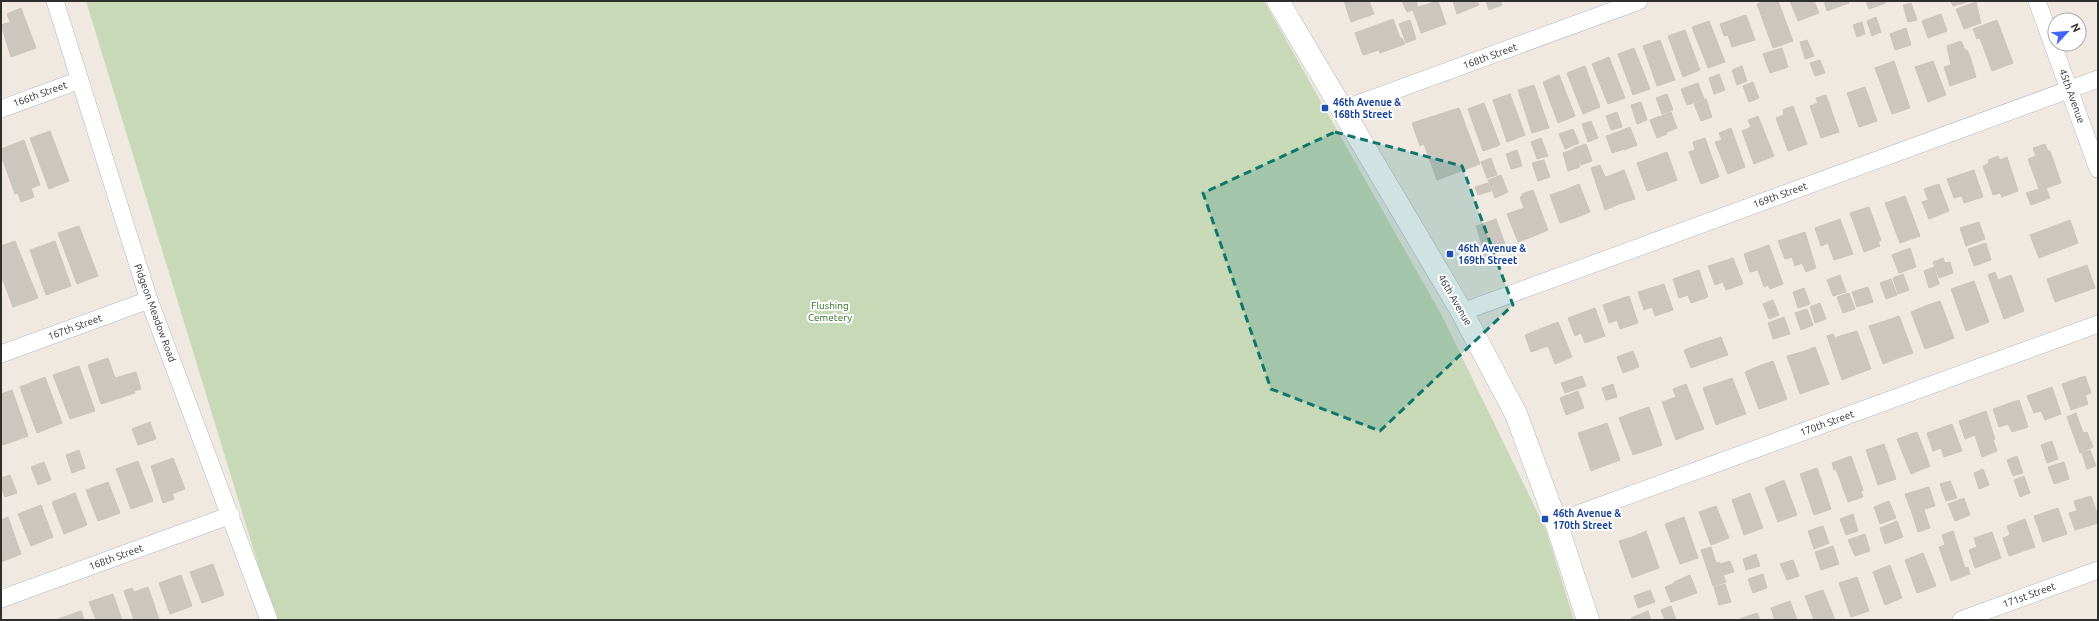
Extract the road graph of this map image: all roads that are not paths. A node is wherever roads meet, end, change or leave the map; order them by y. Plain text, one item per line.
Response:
1 (55, 1) edge
2 (1278, 1) edge
3 (1639, 1) edge
4 (2037, 1) edge
5 (2098, 79) edge
6 (80, 80) junction
7 (2069, 89) junction
8 (1, 108) edge
9 (1341, 110) junction
10 (2098, 169) edge
11 (149, 300) junction
12 (1462, 312) junction
13 (2098, 324) edge
14 (1, 354) edge
15 (231, 515) junction
16 (1556, 522) junction
17 (2098, 570) edge
18 (1, 599) edge
19 (269, 620) edge
20 (1588, 620) edge
21 (1961, 620) edge

1 - 6 street, Pidgeon Meadow Road
2 - 9 street, 46th Avenue
3 - 9 street, 168th Street
4 - 7 street, 45th Avenue
5 - 7 street, 169th Street
6 - 8 street, 166th Street
6 - 11 street, Pidgeon Meadow Road
7 - 10 street, 45th Avenue
7 - 12 street, 169th Street
9 - 12 street, 46th Avenue
11 - 14 street, 167th Street
11 - 15 street, Pidgeon Meadow Road
12 - 16 street, 46th Avenue
13 - 16 street, 170th Street
15 - 18 street, 168th Street
15 - 19 street, Pidgeon Meadow Road
16 - 20 street, 46th Avenue
17 - 21 street, 171st Street

